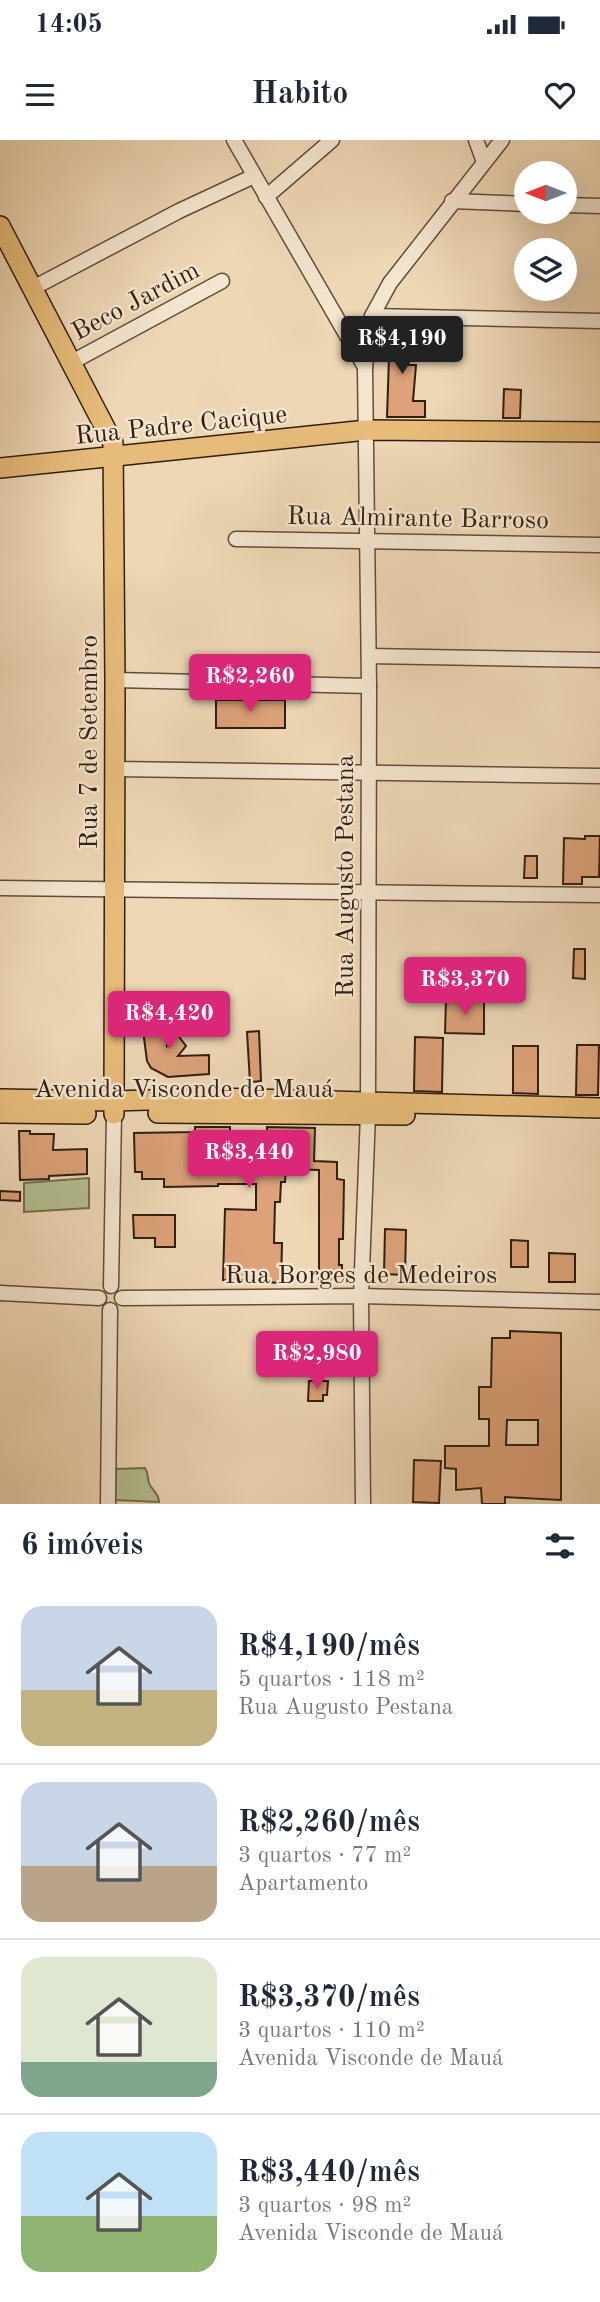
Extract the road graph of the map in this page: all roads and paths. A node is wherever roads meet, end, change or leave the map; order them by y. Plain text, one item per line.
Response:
1 (234, 140) edge
2 (332, 140) edge
3 (476, 140) edge
4 (487, 140) edge
5 (502, 140) edge
6 (484, 162) junction
7 (254, 176) junction
8 (266, 197) junction
9 (452, 201) junction
10 (514, 203) edge
11 (578, 205) edge
12 (600, 206) edge
13 (0, 226) edge
14 (222, 281) dead end
15 (33, 288) junction
16 (372, 316) junction
17 (600, 321) edge
18 (72, 362) junction
19 (365, 369) junction
20 (367, 430) junction
21 (600, 432) edge
22 (115, 458) junction
23 (0, 468) edge
24 (236, 539) dead end
25 (367, 540) junction
26 (600, 545) edge
27 (369, 656) junction
28 (600, 660) edge
29 (115, 680) junction
30 (369, 686) junction
31 (115, 769) junction
32 (369, 771) junction
33 (600, 776) edge
34 (0, 888) edge
35 (113, 889) junction
36 (368, 892) junction
37 (600, 895) edge
38 (0, 1099) edge
39 (28, 1107) junction
40 (114, 1107) junction
41 (368, 1107) junction
42 (600, 1108) edge
43 (0, 1113) edge
44 (600, 1119) edge
45 (111, 1286) junction
46 (0, 1293) edge
47 (361, 1296) junction
48 (99, 1298) junction
49 (122, 1298) junction
50 (600, 1302) edge
51 (110, 1310) junction
52 (108, 1504) edge
53 (363, 1504) edge

1 - 7 street
2 - 8 street
3 - 6 street
4 - 6 street
5 - 6 street
6 - 9 street
7 - 8 street
7 - 15 street
8 - 19 street
9 - 10 street
9 - 16 street
11 - 12 street
13 - 15 main road, Rua 7 de Setembro
14 - 18 street, Beco Jardim
15 - 18 main road, Rua 7 de Setembro
16 - 17 street
16 - 19 street, Rua Augusto Pestana
18 - 22 main road, Rua 7 de Setembro
19 - 20 street, Rua Augusto Pestana
20 - 21 main road, Rua Padre Cacique
20 - 22 main road, Rua Padre Cacique
20 - 25 street, Rua Augusto Pestana
22 - 23 main road, Rua Padre Cacique
22 - 29 main road, Rua 7 de Setembro
24 - 25 street, Rua Almirante Barroso
25 - 26 street, Rua Almirante Barroso
25 - 27 street, Rua Augusto Pestana
27 - 28 street
27 - 30 street, Rua Augusto Pestana
29 - 30 street
29 - 31 main road, Rua 7 de Setembro
30 - 32 street, Rua Augusto Pestana
31 - 32 street
31 - 35 main road, Rua 7 de Setembro
32 - 33 street
32 - 36 street, Rua Augusto Pestana
34 - 35 street
35 - 36 street
35 - 40 main road, Rua 7 de Setembro
36 - 37 street
36 - 41 street, Rua Augusto Pestana
38 - 39 main road, Avenida Visconde de Mauá
39 - 40 main road, Avenida Visconde de Mauá
39 - 43 main road, Avenida Visconde de Mauá
40 - 41 main road, Avenida Visconde de Mauá
40 - 45 street, Rua 7 de Setembro
41 - 42 main road, Avenida Visconde de Mauá
41 - 44 main road, Avenida Visconde de Mauá
41 - 47 street, Rua Augusto Pestana
45 - 48 street
45 - 49 street
46 - 48 street
47 - 49 street, Rua Borges de Medeiros
47 - 50 street, Rua Borges de Medeiros
47 - 53 street, Rua Augusto Pestana
48 - 51 street
49 - 51 street
51 - 52 street

